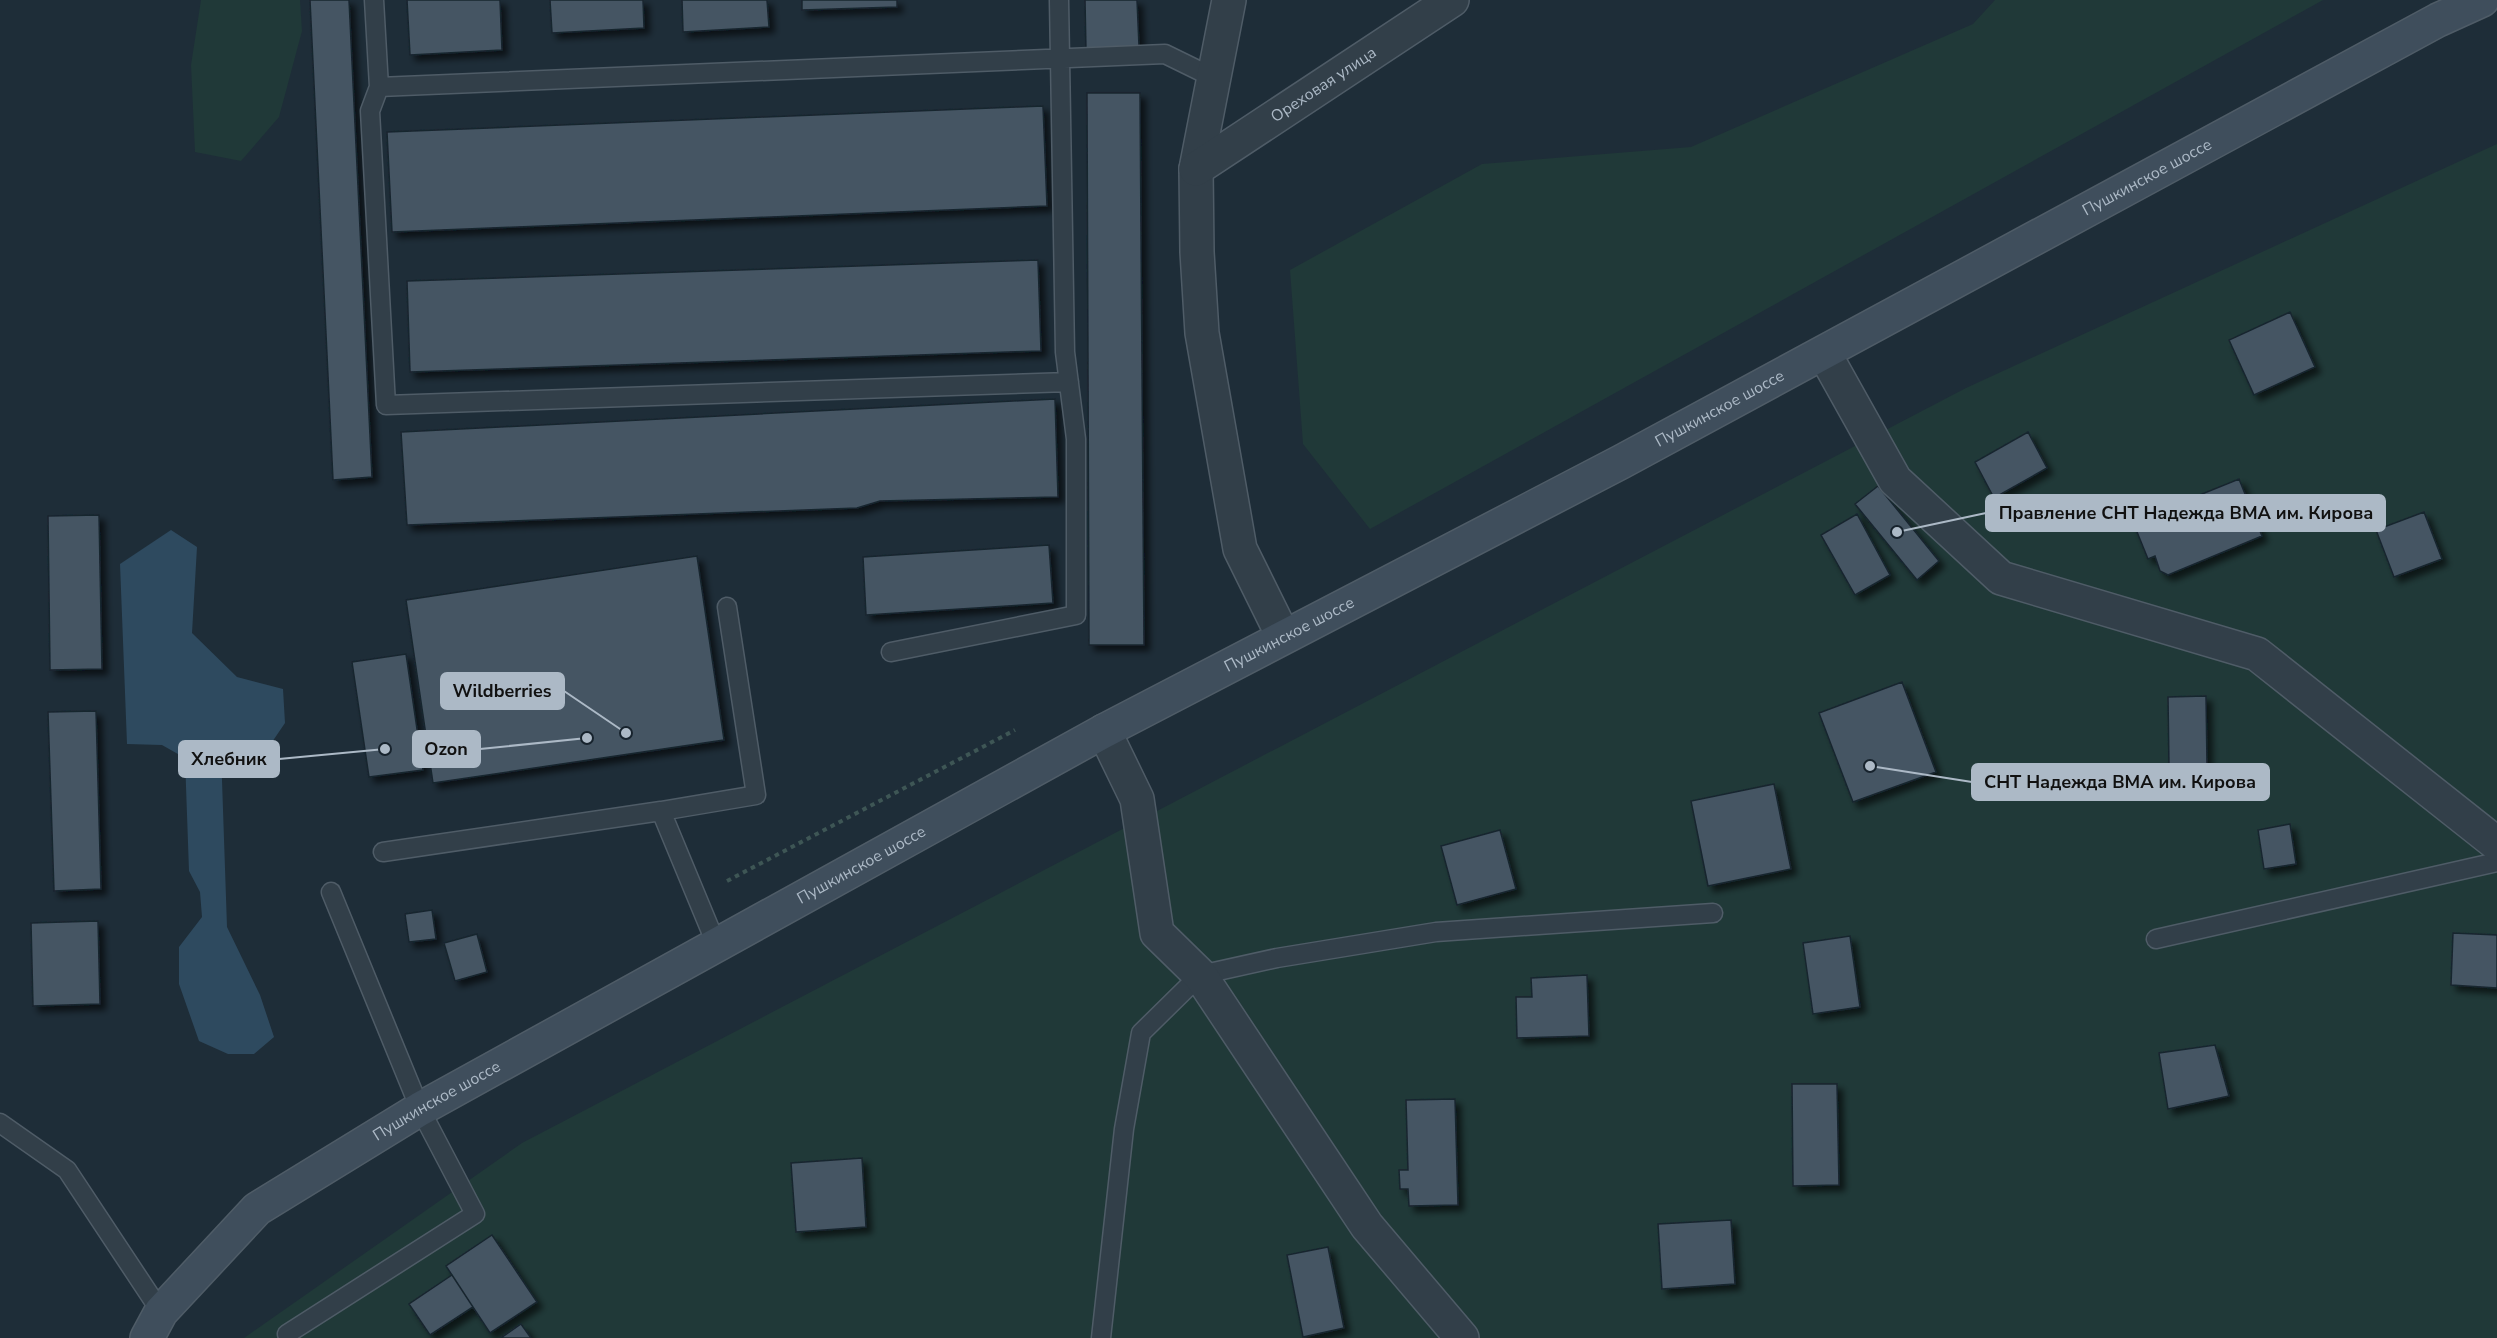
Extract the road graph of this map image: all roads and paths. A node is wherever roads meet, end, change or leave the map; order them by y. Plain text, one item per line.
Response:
1 (374, 0) edge
2 (1059, 0) edge
3 (1229, 0) edge
4 (1452, 0) edge
5 (2482, 0) edge
6 (1061, 59) junction
7 (1212, 77) junction
8 (379, 87) junction
9 (1196, 169) junction
10 (1824, 353) junction
11 (1069, 382) junction
12 (728, 607) dead end
13 (1283, 636) junction
14 (891, 652) dead end
15 (1023, 726) dead end
16 (1104, 731) junction
17 (661, 811) junction
18 (2497, 844) edge
19 (382, 852) dead end
20 (2497, 862) edge
21 (331, 892) dead end
22 (697, 897) junction
23 (1713, 913) dead end
24 (2156, 939) dead end
25 (717, 946) junction
26 (1200, 975) junction
27 (420, 1109) junction
28 (0, 1123) edge
29 (154, 1325) edge
30 (287, 1334) dead end
31 (1101, 1338) edge
32 (1462, 1338) edge

1 - 8 lane
2 - 6 lane
3 - 7 street
4 - 9 street, Ореховая улица
5 - 10 main road, Пушкинское шоссе
6 - 7 lane
6 - 8 lane
6 - 11 lane
7 - 9 street
8 - 11 lane
9 - 13 street
10 - 13 main road, Пушкинское шоссе
10 - 18 street
11 - 14 lane
12 - 17 lane
13 - 16 main road, Пушкинское шоссе
15 - 22 path
16 - 25 main road, Пушкинское шоссе
16 - 26 street
17 - 19 lane
17 - 22 lane
20 - 24 lane
21 - 27 lane
22 - 25 lane
23 - 26 lane
25 - 27 main road, Пушкинское шоссе
26 - 31 lane
26 - 32 street
27 - 29 main road, Пушкинское шоссе
27 - 30 lane
28 - 29 lane

